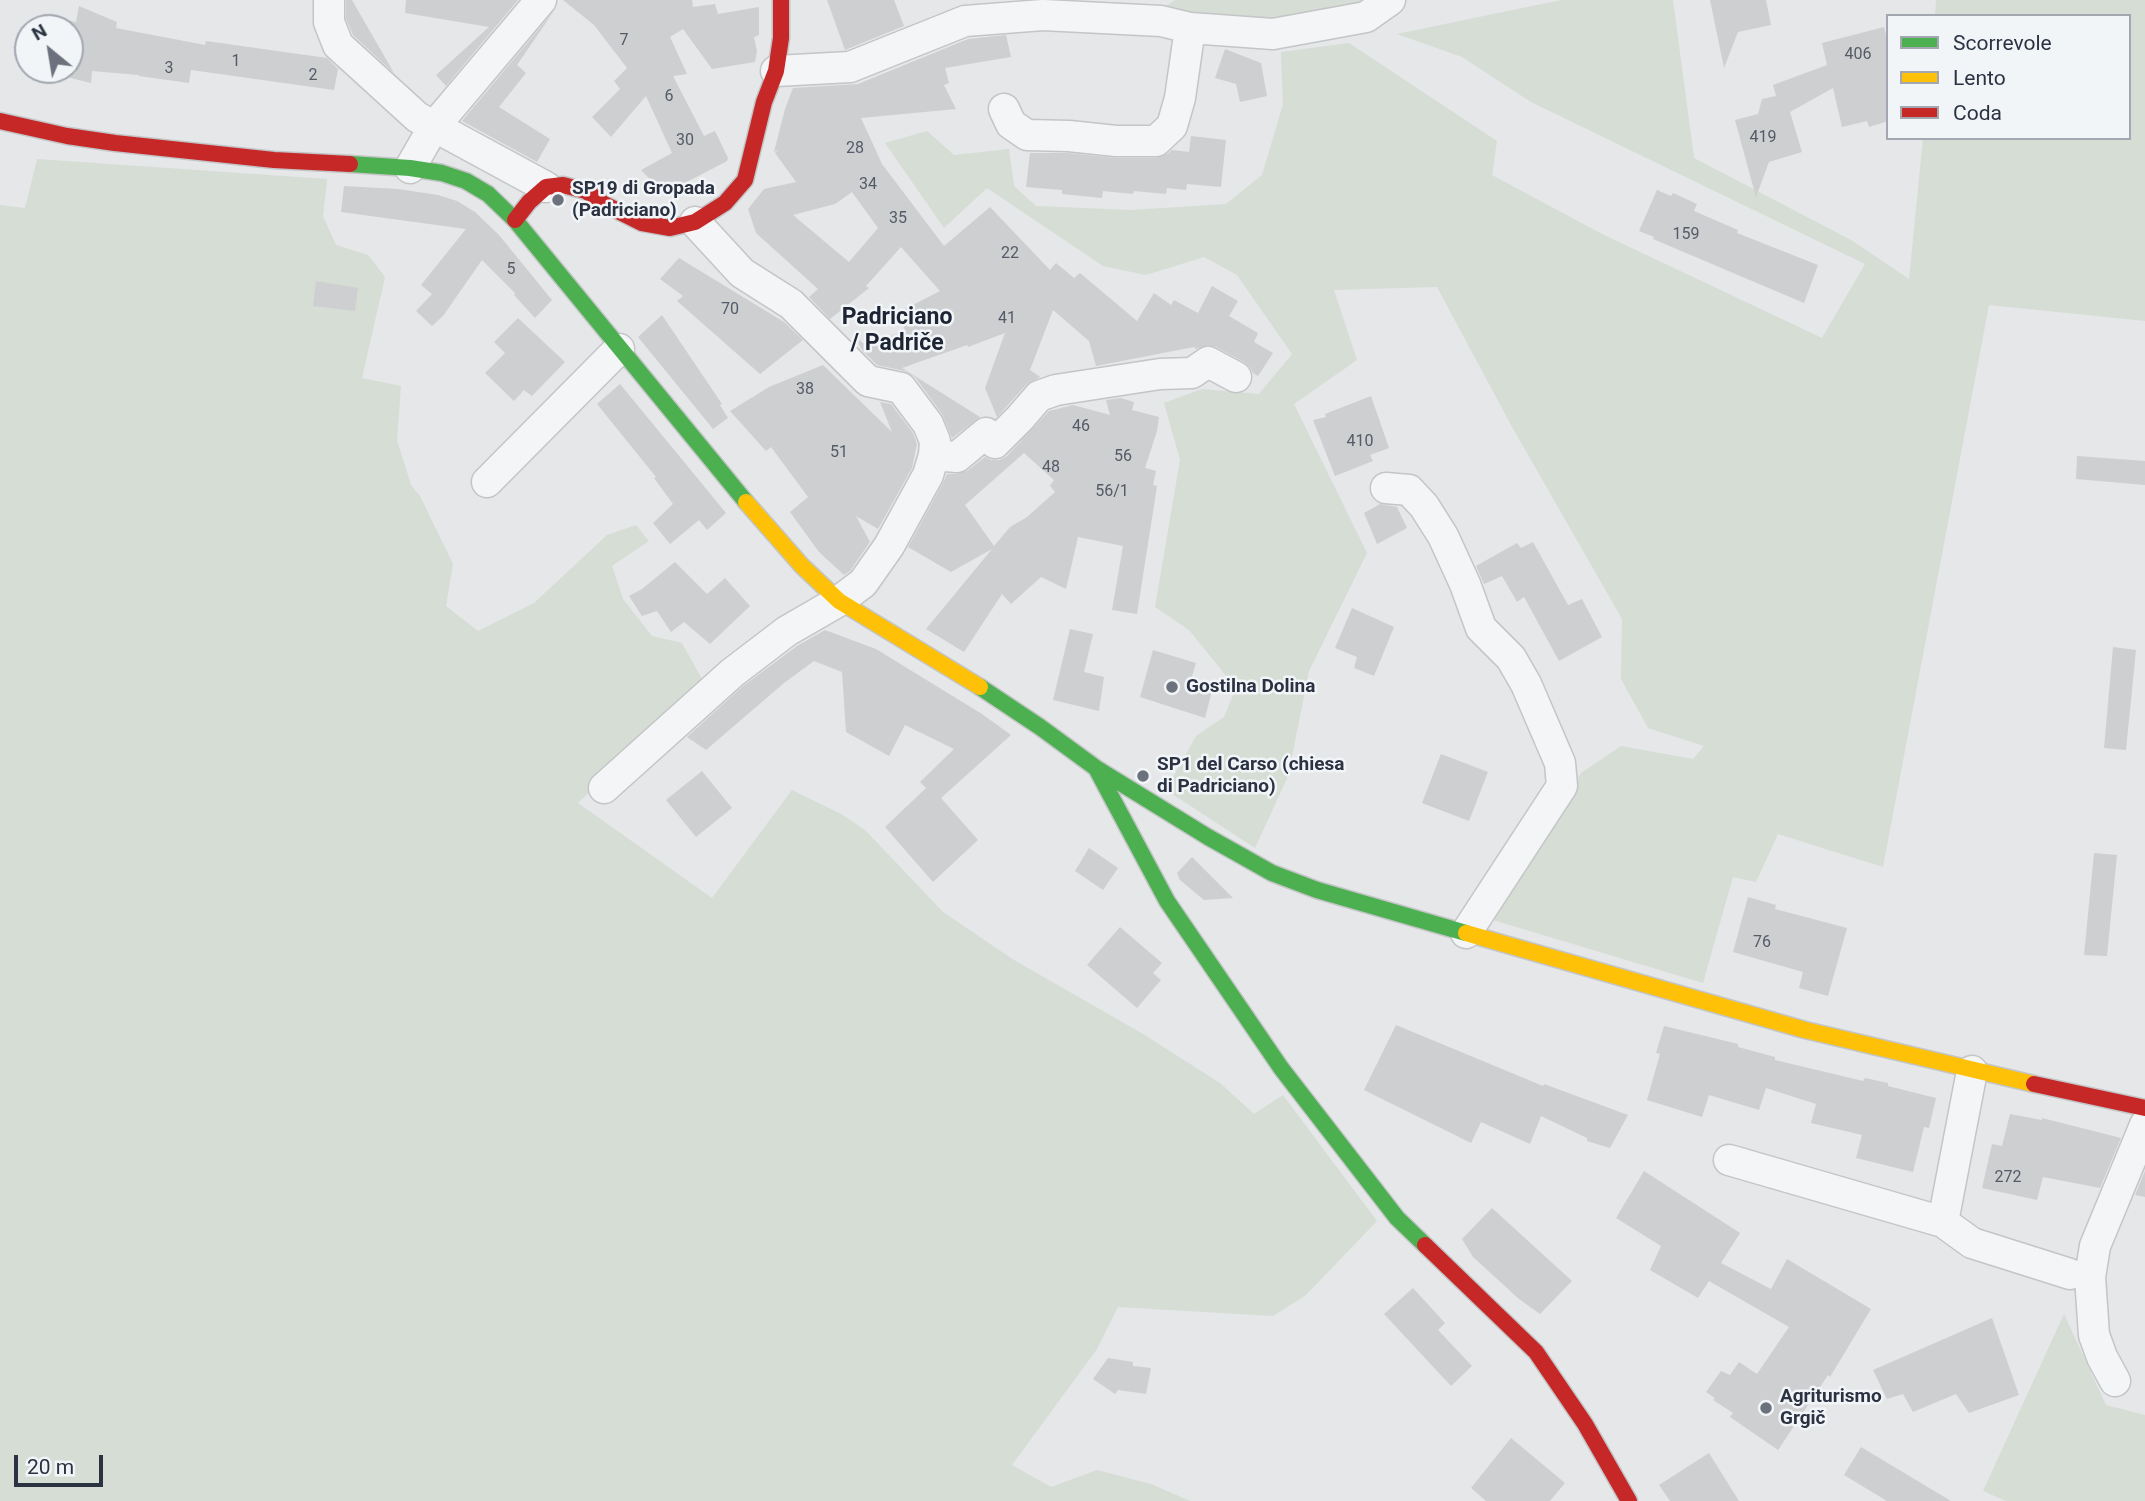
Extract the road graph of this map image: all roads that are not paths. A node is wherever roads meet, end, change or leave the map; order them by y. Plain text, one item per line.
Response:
1 (329, 0) edge
2 (541, 0) edge
3 (781, 0) edge
4 (1390, 0) edge
5 (1168, 10) edge
6 (965, 11) edge
7 (1190, 28) junction
8 (776, 71) junction
9 (1004, 109) dead end
10 (0, 121) edge
11 (433, 128) junction
12 (410, 168) junction
13 (546, 187) junction
14 (515, 220) junction
15 (695, 222) junction
16 (619, 349) junction
17 (1236, 377) dead end
18 (934, 455) junction
19 (487, 482) dead end
20 (1386, 488) dead end
21 (839, 601) junction
22 (1096, 768) junction
23 (604, 788) dead end
24 (1466, 933) junction
25 (1972, 1071) junction
26 (2145, 1108) edge
27 (2145, 1125) edge
28 (1729, 1160) dead end
29 (1943, 1222) junction
30 (2070, 1274) dead end
31 (2115, 1381) dead end
32 (1629, 1501) edge

1 - 11 street
2 - 11 street
3 - 8 main road
4 - 7 street
5 - 6 street
5 - 7 street
6 - 8 street
7 - 9 street
8 - 15 main road
10 - 12 main road
11 - 12 street
11 - 13 street
12 - 14 main road
13 - 14 main road
13 - 15 main road
14 - 16 main road
15 - 18 street
16 - 19 street
16 - 21 main road
17 - 18 street
18 - 21 street
20 - 24 street
21 - 22 main road
21 - 23 street
22 - 24 main road
22 - 32 main road
24 - 25 main road
25 - 26 main road
25 - 29 street
27 - 31 street
28 - 29 street
29 - 30 street

